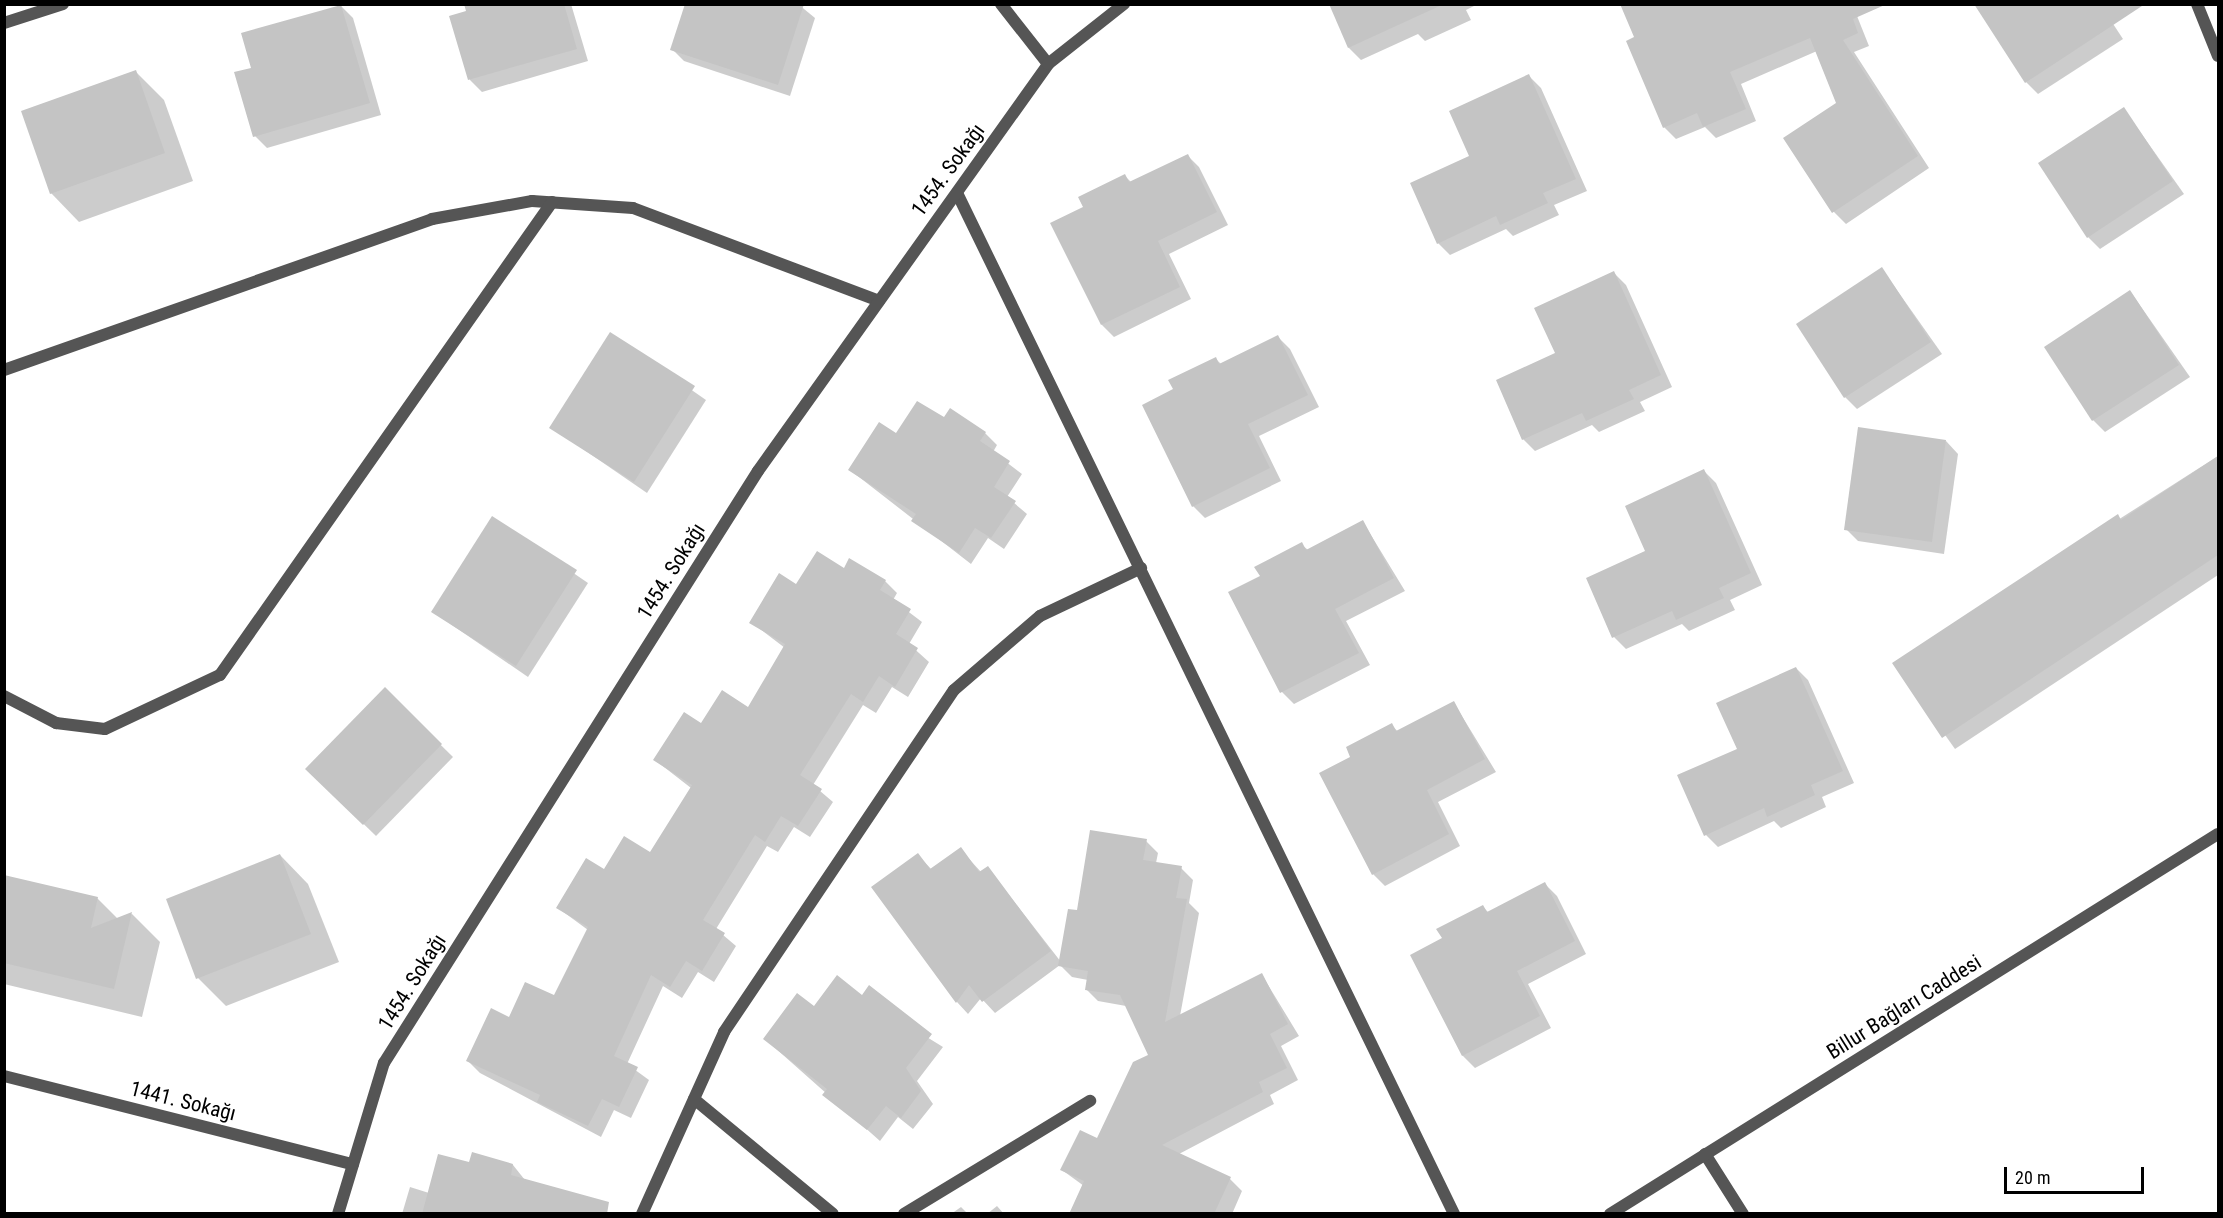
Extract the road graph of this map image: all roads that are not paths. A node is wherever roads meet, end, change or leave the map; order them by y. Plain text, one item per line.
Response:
1 (63, 4) edge
2 (1001, 4) edge
3 (1124, 4) edge
4 (2197, 4) edge
5 (4, 23) edge
6 (2218, 56) edge
7 (1048, 64) junction
8 (957, 192) junction
9 (552, 202) junction
10 (879, 302) junction
11 (4, 370) edge
12 (1141, 568) junction
13 (4, 696) edge
14 (2218, 834) edge
15 (4, 1076) edge
16 (694, 1099) junction
17 (1090, 1101) dead end
18 (1705, 1154) junction
19 (353, 1164) junction
20 (338, 1214) edge
21 (642, 1214) edge
22 (833, 1214) edge
23 (904, 1214) edge
24 (1454, 1214) edge
25 (1610, 1214) edge
26 (1743, 1214) edge

1 - 5 street
2 - 7 street
3 - 7 street, 1454. Sokağı
4 - 6 street
7 - 8 street, 1454. Sokağı
8 - 10 street, 1454. Sokağı
8 - 12 street
9 - 10 street
9 - 11 street
9 - 13 street
10 - 19 street, 1454. Sokağı
12 - 16 street
12 - 24 street
14 - 18 street, Billur Bağları Caddesi
15 - 19 street, 1441. Sokağı
16 - 21 street
16 - 22 street
17 - 23 street
18 - 25 street, Billur Bağları Caddesi
18 - 26 street
19 - 20 street, 1454. Sokağı

